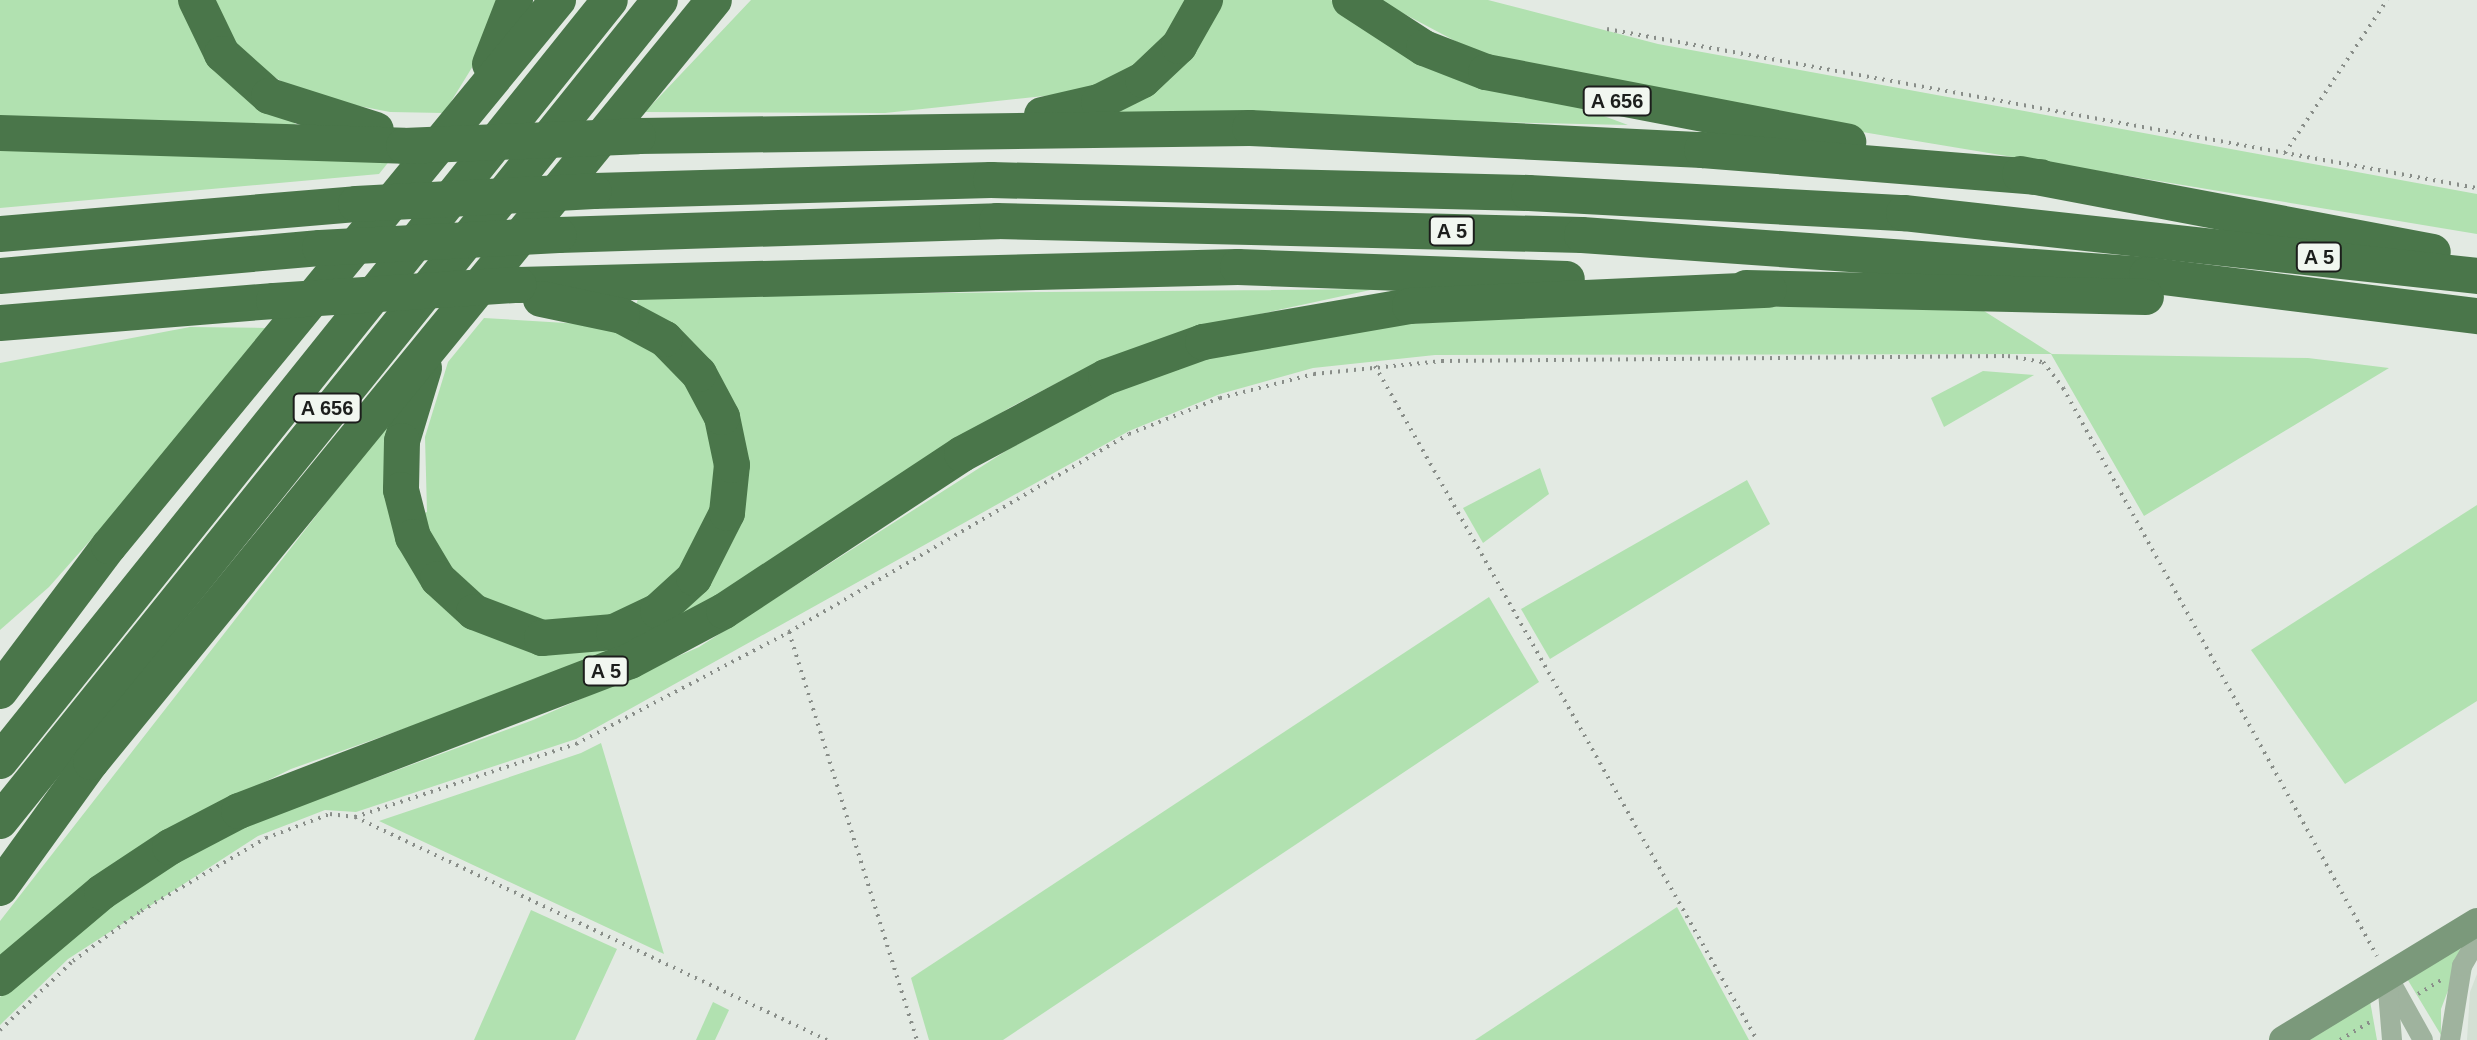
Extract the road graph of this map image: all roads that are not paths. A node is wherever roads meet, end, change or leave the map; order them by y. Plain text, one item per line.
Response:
1 (196, 0) edge
2 (515, 0) edge
3 (558, 0) edge
4 (610, 0) edge
5 (660, 0) edge
6 (1205, 0) edge
7 (1350, 0) edge
8 (714, 1) edge
9 (917, 132) junction
10 (0, 133) edge
11 (461, 133) junction
12 (409, 140) junction
13 (2041, 177) junction
14 (0, 234) edge
15 (2477, 264) edge
16 (0, 276) edge
17 (2477, 276) edge
18 (1769, 290) junction
19 (512, 292) junction
20 (2343, 298) junction
21 (68, 314) junction
22 (2477, 316) edge
23 (0, 323) edge
24 (445, 327) junction
25 (0, 332) edge
26 (109, 546) junction
27 (0, 648) edge
28 (0, 691) edge
29 (0, 761) edge
30 (0, 821) edge
31 (0, 888) edge
32 (2477, 922) edge
33 (2477, 940) edge
34 (2387, 975) junction
35 (0, 978) edge
36 (2283, 1040) edge
37 (2392, 1040) edge
38 (2423, 1040) edge
39 (2450, 1040) edge

1 - 12 highway
2 - 11 highway
3 - 11 highway
4 - 29 highway, A 656
5 - 30 highway, A 656
6 - 9 highway
7 - 13 highway, A 656
8 - 24 highway
9 - 11 highway, bridge
9 - 13 highway
10 - 12 highway
11 - 12 highway, bridge
11 - 26 highway
13 - 15 highway
14 - 17 highway, A 5, bridge
16 - 20 highway, A 5, bridge
18 - 19 highway, A 5
18 - 20 highway, A 5
18 - 35 highway, A 5
19 - 21 highway, bridge
19 - 24 highway
20 - 22 highway, A 5
21 - 23 highway
21 - 25 highway
24 - 31 highway
26 - 27 highway
26 - 28 highway
32 - 34 main road
33 - 39 street
34 - 36 main road
34 - 37 street
34 - 38 street

